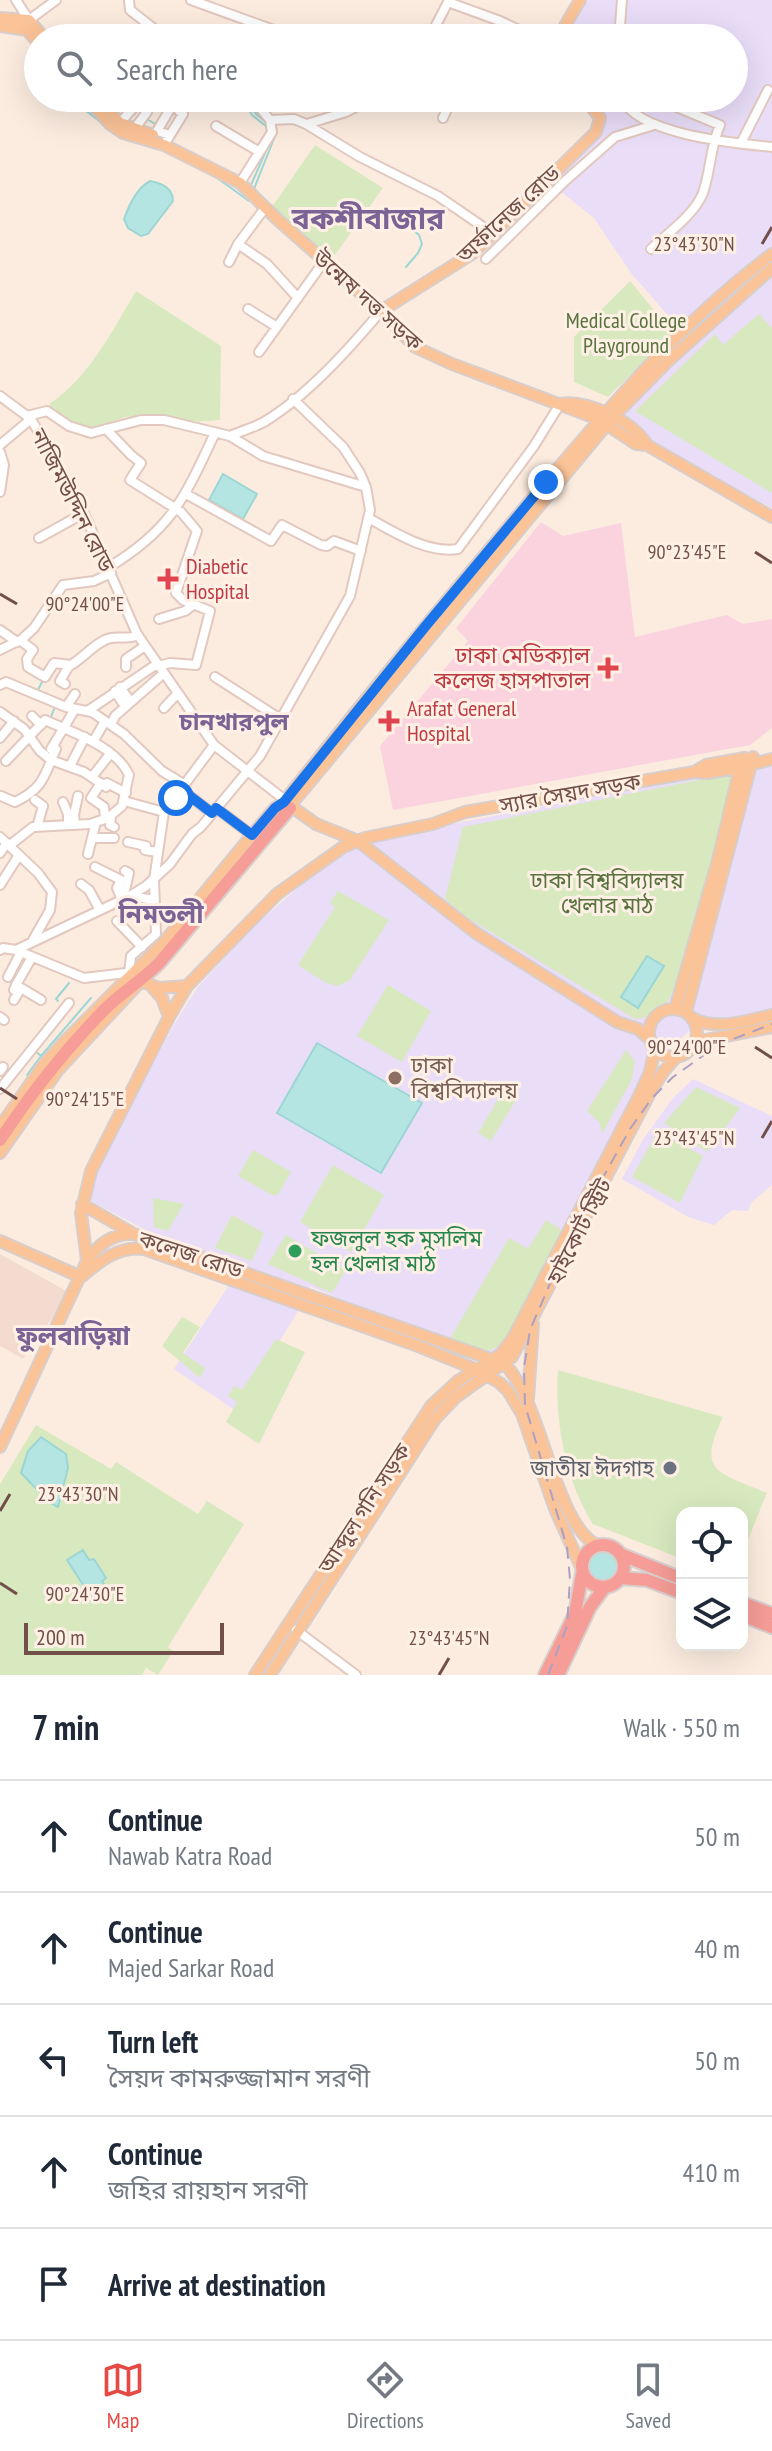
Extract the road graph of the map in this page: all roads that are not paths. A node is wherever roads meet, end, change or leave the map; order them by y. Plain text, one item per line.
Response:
1 (16, 0) edge
2 (56, 0) edge
3 (129, 0) edge
4 (191, 0) edge
5 (580, 0) edge
6 (622, 0) edge
7 (0, 18) edge
8 (24, 24) edge
9 (25, 24) junction
10 (146, 24) edge
11 (257, 24) edge
12 (437, 24) edge
13 (505, 24) edge
14 (566, 24) edge
15 (620, 24) edge
16 (0, 26) edge
17 (768, 90) dead end
18 (103, 112) edge
19 (108, 112) edge
20 (133, 112) edge
21 (171, 112) edge
22 (180, 112) edge
23 (263, 112) edge
24 (346, 112) edge
25 (446, 112) edge
26 (597, 112) edge
27 (631, 112) edge
28 (689, 112) edge
29 (443, 118) dead end
30 (270, 120) junction
31 (161, 124) junction
32 (306, 124) junction
33 (654, 125) junction
34 (216, 126) dead end
35 (123, 129) junction
36 (167, 140) junction
37 (713, 140) junction
38 (741, 143) junction
39 (772, 147) edge
40 (258, 151) junction
41 (240, 183) junction
42 (262, 212) dead end
43 (492, 233) junction
44 (238, 244) junction
45 (651, 249) dead end
46 (772, 254) edge
47 (486, 259) dead end
48 (325, 260) junction
49 (229, 262) dead end
50 (772, 268) edge
51 (406, 296) junction
52 (298, 298) junction
53 (248, 309) dead end
54 (381, 311) junction
55 (277, 327) junction
56 (396, 329) junction
57 (259, 352) dead end
58 (0, 396) edge
59 (293, 399) junction
60 (560, 404) junction
61 (29, 418) junction
62 (606, 418) junction
63 (106, 429) junction
64 (215, 433) junction
65 (230, 436) junction
66 (0, 445) edge
67 (0, 452) edge
68 (366, 487) junction
69 (0, 492) edge
70 (186, 494) junction
71 (177, 509) junction
72 (84, 513) junction
73 (772, 517) edge
74 (368, 518) junction
75 (39, 538) dead end
76 (361, 551) junction
77 (110, 570) junction
78 (194, 604) junction
79 (159, 619) dead end
80 (0, 630) edge
81 (138, 635) junction
82 (19, 641) junction
83 (145, 646) junction
84 (0, 650) edge
85 (133, 653) dead end
86 (69, 666) junction
87 (160, 668) junction
88 (45, 677) junction
89 (215, 677) dead end
90 (65, 684) dead end
91 (0, 685) edge
92 (117, 689) junction
93 (178, 693) junction
94 (35, 694) junction
95 (75, 694) dead end
96 (56, 703) junction
97 (124, 704) junction
98 (71, 708) junction
99 (164, 708) dead end
100 (89, 710) junction
101 (0, 712) edge
102 (32, 716) dead end
103 (282, 720) junction
104 (14, 721) junction
105 (45, 723) junction
106 (108, 723) junction
107 (65, 728) junction
108 (29, 736) junction
109 (0, 738) edge
110 (89, 740) junction
111 (214, 745) junction
112 (110, 754) junction
113 (48, 758) junction
114 (6, 761) dead end
115 (755, 761) edge
116 (70, 766) junction
117 (248, 772) junction
118 (92, 777) junction
119 (101, 783) junction
120 (183, 787) junction
121 (124, 790) junction
122 (2, 795) edge
123 (78, 796) dead end
124 (35, 800) dead end
125 (63, 802) dead end
126 (289, 803) junction
127 (214, 811) junction
128 (164, 812) junction
129 (105, 815) junction
130 (72, 825) junction
131 (37, 827) junction
132 (114, 827) dead end
133 (252, 835) junction
134 (93, 838) junction
135 (114, 838) dead end
136 (358, 838) junction
137 (6, 842) edge
138 (128, 842) dead end
139 (157, 852) junction
140 (0, 853) edge
141 (88, 854) dead end
142 (19, 855) junction
143 (95, 867) dead end
144 (125, 871) dead end
145 (154, 880) junction
146 (81, 884) dead end
147 (0, 885) edge
148 (125, 898) junction
149 (154, 900) junction
150 (100, 910) junction
151 (117, 921) dead end
152 (159, 936) junction
153 (33, 940) junction
154 (1, 947) edge
155 (142, 947) junction
156 (19, 951) junction
157 (32, 957) junction
158 (8, 977) dead end
159 (136, 980) junction
160 (187, 986) junction
161 (41, 1000) dead end
162 (69, 1003) dead end
163 (685, 1013) junction
164 (772, 1015) edge
165 (169, 1017) junction
166 (651, 1025) junction
167 (772, 1027) edge
168 (638, 1029) junction
169 (695, 1042) junction
170 (653, 1044) junction
171 (677, 1056) junction
172 (2, 1083) edge
173 (0, 1130) edge
174 (0, 1140) edge
175 (0, 1153) edge
176 (82, 1204) junction
177 (134, 1234) junction
178 (0, 1241) edge
179 (87, 1261) junction
180 (81, 1277) junction
181 (534, 1318) junction
182 (492, 1359) junction
183 (505, 1364) junction
184 (475, 1369) junction
185 (488, 1375) junction
186 (528, 1399) junction
187 (0, 1447) edge
188 (599, 1546) junction
189 (620, 1554) junction
190 (582, 1570) junction
191 (676, 1577) edge
192 (621, 1578) junction
193 (604, 1588) junction
194 (676, 1591) edge
195 (748, 1605) edge
196 (772, 1614) edge
197 (748, 1617) edge
198 (288, 1625) junction
199 (772, 1627) edge
200 (299, 1632) junction
201 (255, 1675) edge
202 (270, 1675) edge
203 (356, 1675) edge
204 (545, 1675) edge
205 (558, 1675) edge

1 - 9 street
2 - 9 street
3 - 10 street
4 - 11 street
5 - 14 main road
6 - 15 street
7 - 9 main road
8 - 16 main road
12 - 13 street
17 - 38 street
18 - 35 main road
19 - 35 main road
20 - 35 street
21 - 31 street
22 - 36 street
23 - 30 street
24 - 32 street
25 - 29 street
26 - 43 main road, অর্ফানেজ রোড
27 - 33 street
28 - 37 street
30 - 32 street
30 - 40 street
31 - 35 street
31 - 36 street
32 - 43 street
33 - 37 street
33 - 47 street
34 - 40 street
35 - 36 main road, উন্মেষ দত্ত সড়ক
36 - 41 main road, উন্মেষ দত্ত সড়ক
37 - 38 street
37 - 45 street
38 - 39 street
40 - 41 street
41 - 48 main road, উন্মেষ দত্ত সড়ক
42 - 44 street
43 - 51 main road, অর্ফানেজ রোড
44 - 49 street
44 - 52 street
46 - 62 main road
48 - 52 street
48 - 54 main road, উন্মেষ দত্ত সড়ক
50 - 62 main road
51 - 54 main road, অর্ফানেজ রোড
51 - 56 main road
52 - 55 street
53 - 55 street
54 - 56 main road, উন্মেষ দত্ত সড়ক
54 - 59 street
55 - 57 street
56 - 60 main road, উন্মেষ দত্ত সড়ক
58 - 61 street
59 - 65 street
59 - 68 street
60 - 62 main road, উন্মেষ দত্ত সড়ক
60 - 74 street
61 - 63 street
61 - 66 street
61 - 72 street, নাজিমউদ্দিন রোড
62 - 73 main road, উন্মেষ দত্ত সড়ক
62 - 126 main road
63 - 64 street
63 - 71 street
64 - 65 street
64 - 70 street
65 - 68 street
67 - 69 street
68 - 74 street
70 - 71 street
70 - 76 street
71 - 77 street
71 - 78 street
72 - 75 street
72 - 77 street, নাজিমউদ্দিন রোড
74 - 76 street
76 - 103 street
77 - 81 street, নাজিমউদ্দিন রোড
77 - 82 street
78 - 79 street
78 - 87 street
80 - 82 street
81 - 83 street, নাজিমউদ্দিন রোড
81 - 86 street
82 - 84 street
82 - 88 street
83 - 85 street
83 - 87 street, নাজিমউদ্দিন রোড
86 - 88 street
86 - 90 street
87 - 92 street
87 - 93 street, নাজিমউদ্দিন রোড
87 - 97 street
88 - 94 street
89 - 103 street
91 - 94 street
92 - 97 street
92 - 100 street
93 - 99 street
93 - 111 street, নাজিমউদ্দিন রোড
94 - 96 street
95 - 98 street
96 - 98 street
96 - 105 street
97 - 106 street
98 - 100 street
98 - 107 street
100 - 106 street
101 - 104 street
102 - 105 street
103 - 117 street
104 - 108 street
104 - 109 street
105 - 107 street
105 - 108 street
106 - 110 street
106 - 120 street
107 - 110 street
107 - 113 street
108 - 113 street
108 - 114 street
110 - 112 street
110 - 116 street
111 - 117 street, নাজিমউদ্দিন রোড
111 - 120 street
112 - 118 street
112 - 121 street
113 - 116 street
113 - 122 street
115 - 136 main road, স্যার সৈয়দ সড়ক
115 - 163 main road
116 - 118 street
117 - 126 street, নাজিমউদ্দিন রোড
117 - 127 street
118 - 119 street
119 - 121 street
119 - 129 street
120 - 127 street
120 - 128 street
121 - 128 street
121 - 129 street
123 - 130 street
124 - 131 street
125 - 130 street
126 - 133 main road
126 - 136 main road
126 - 159 highway
127 - 133 street
127 - 145 street
128 - 139 street
129 - 130 street
129 - 132 street
129 - 134 street
130 - 131 street
131 - 137 street
133 - 152 main road
134 - 135 street
134 - 141 street
136 - 160 main road, স্যার সৈয়দ সড়ক
136 - 168 main road
137 - 140 street
137 - 142 street
138 - 139 street
139 - 145 street
142 - 147 street
142 - 153 street
143 - 148 street
144 - 148 street
145 - 148 street
145 - 149 street
146 - 150 street
148 - 149 street
148 - 150 street
149 - 152 street
150 - 153 street
151 - 155 street
152 - 155 street
152 - 159 main road
153 - 156 street
154 - 156 street
155 - 159 street
156 - 157 street
156 - 158 street
157 - 159 street
157 - 161 street
159 - 160 main road
159 - 165 main road
159 - 173 highway
159 - 174 highway
159 - 175 main road
160 - 165 main road, স্যার সৈয়দ সড়ক
162 - 172 street
163 - 164 main road
163 - 166 main road
163 - 169 main road
165 - 176 main road, স্যার সৈয়দ সড়ক
166 - 168 main road
166 - 170 main road
167 - 169 main road
168 - 170 main road
169 - 171 main road
170 - 171 main road
170 - 182 main road, হাইকোর্ট স্ট্রিট
171 - 181 main road, হাইকোর্ট স্ট্রিট
176 - 177 main road
176 - 179 main road
177 - 179 main road, কলেজ রোড
177 - 182 main road, কলেজ রোড
178 - 180 main road
179 - 180 main road, কলেজ রোড
180 - 184 main road, কলেজ রোড
180 - 187 main road
181 - 183 main road, হাইকোর্ট স্ট্রিট
181 - 186 main road
182 - 183 main road, কলেজ রোড
182 - 184 main road, আব্দুল গনি সড়ক
183 - 185 main road, আব্দুল গনি সড়ক
183 - 186 main road
184 - 185 main road, কলেজ রোড
184 - 198 main road, আব্দুল গনি সড়ক
185 - 190 main road
185 - 200 main road, আব্দুল গনি সড়ক
186 - 188 main road
188 - 189 highway
188 - 190 highway
189 - 191 highway
189 - 192 highway
190 - 193 highway
190 - 204 highway
192 - 193 highway
192 - 194 highway
193 - 205 highway
195 - 196 highway
197 - 199 highway
198 - 200 street
198 - 201 main road, আব্দুল গনি সড়ক
200 - 202 main road, আব্দুল গনি সড়ক
200 - 203 street

